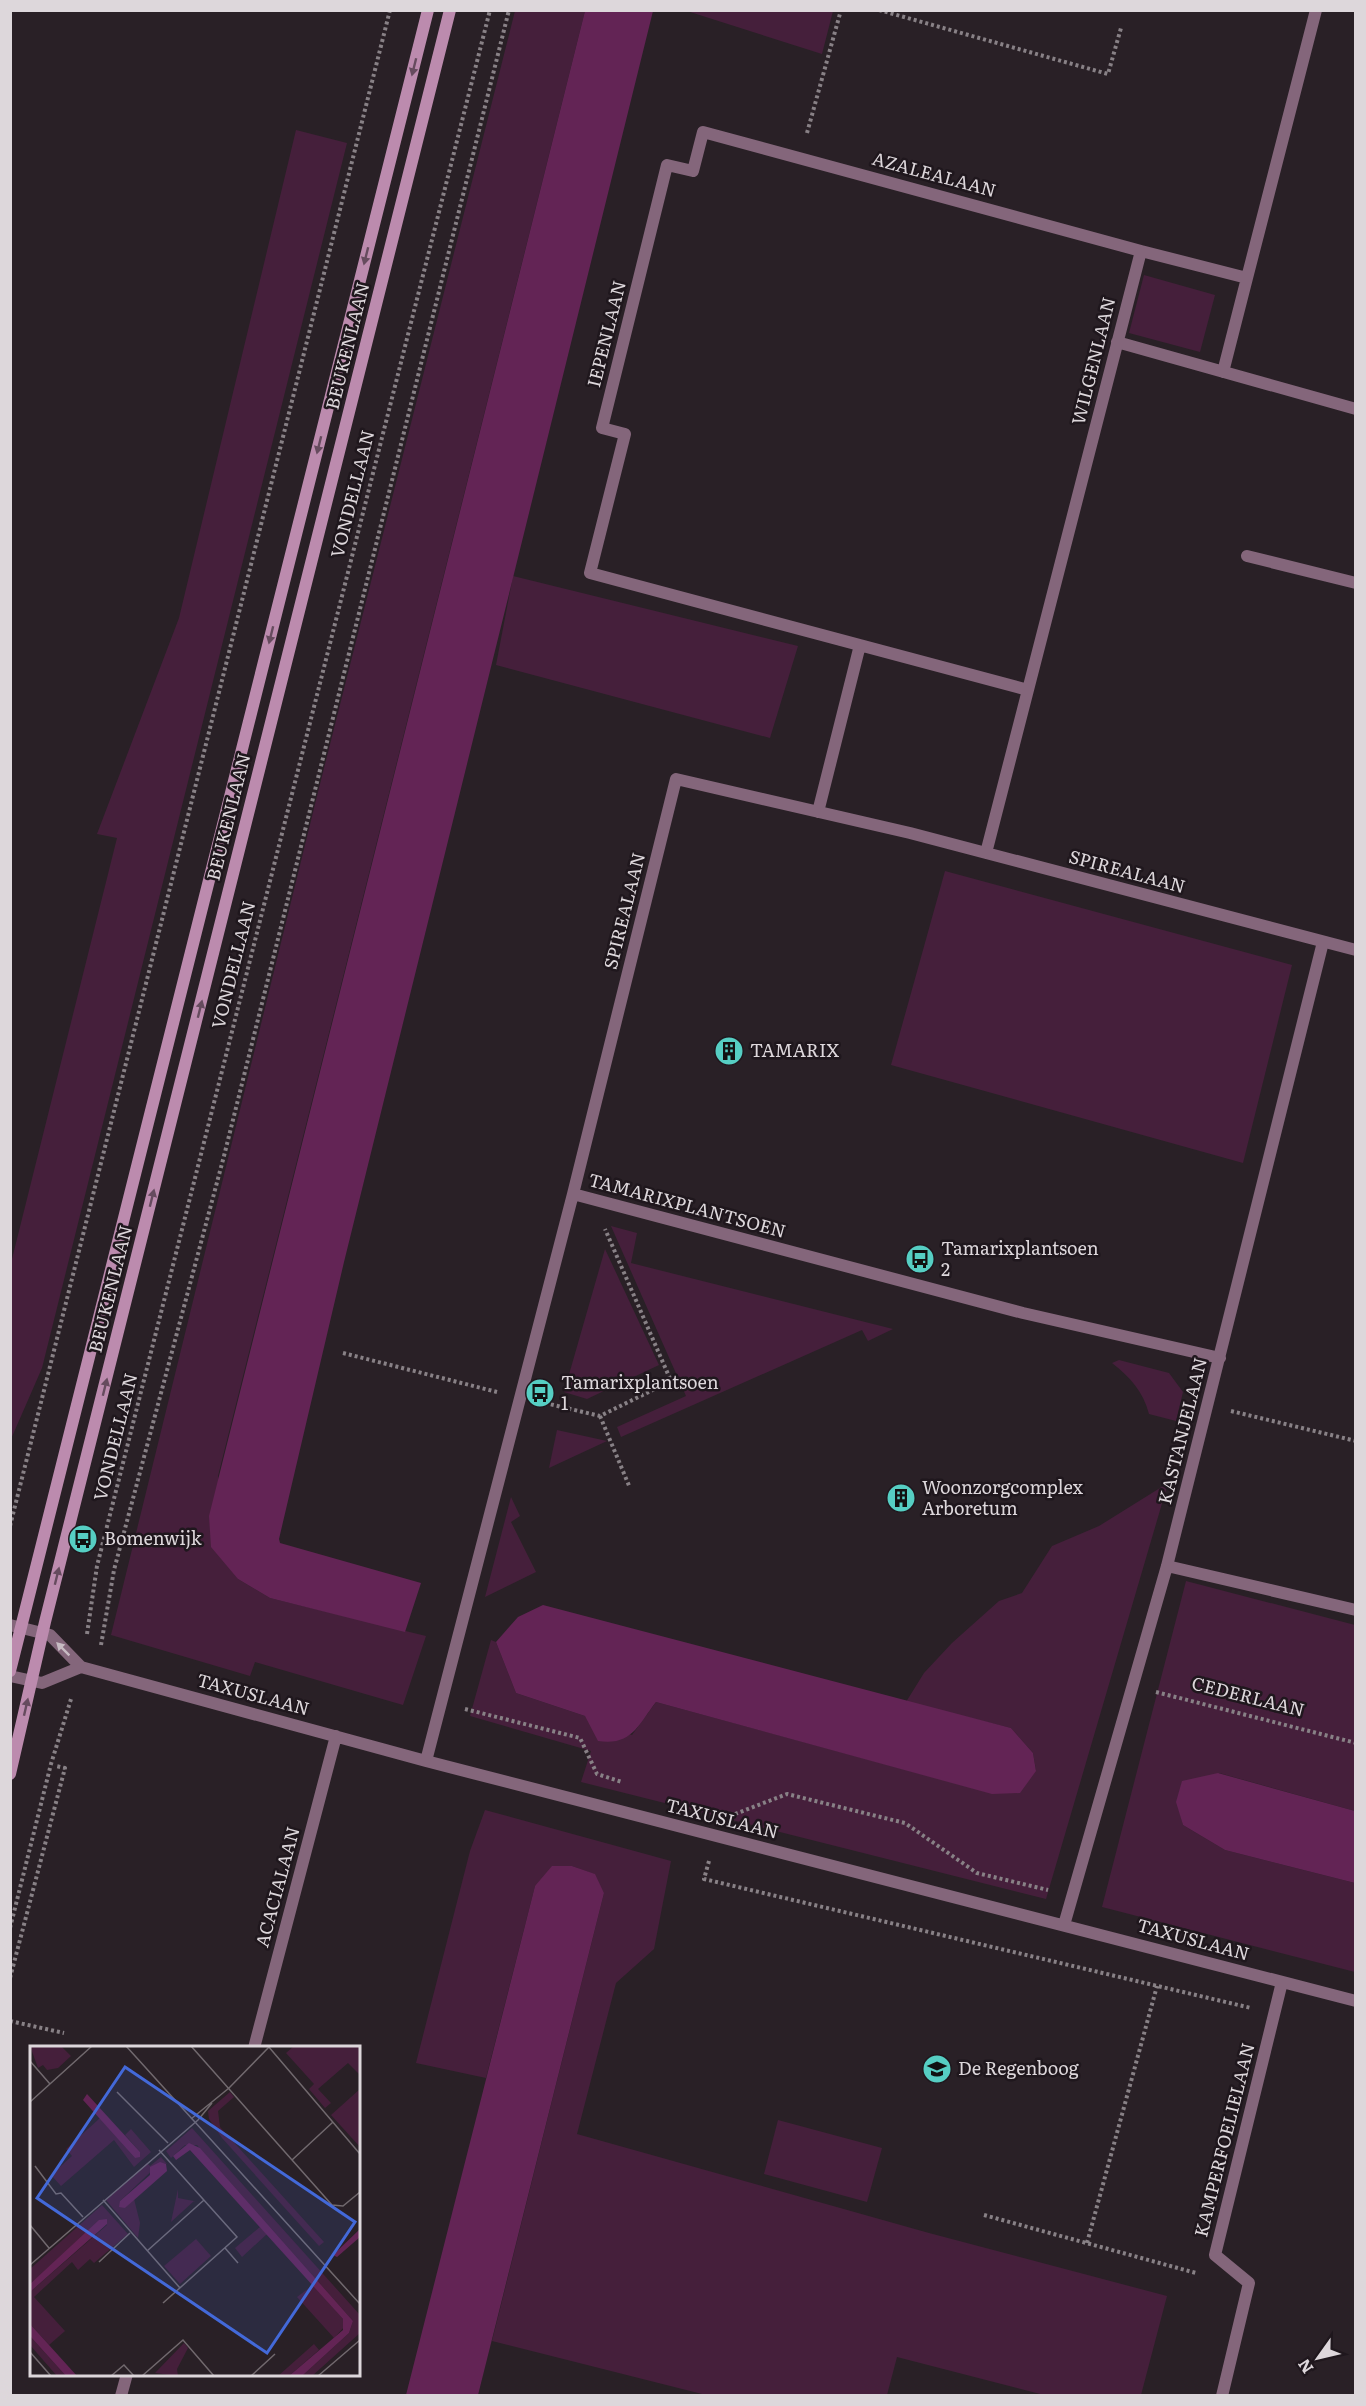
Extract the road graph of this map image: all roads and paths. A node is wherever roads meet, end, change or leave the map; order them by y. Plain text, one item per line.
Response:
1 (390, 10) edge
2 (428, 10) edge
3 (450, 10) edge
4 (490, 10) edge
5 (509, 10) edge
6 (841, 10) edge
7 (879, 10) edge
8 (1316, 10) edge
9 (1121, 28) dead end
10 (717, 135) joint
11 (800, 157) junction
12 (1141, 251) junction
13 (1247, 278) junction
14 (1117, 342) junction
15 (1223, 372) junction
16 (1356, 410) edge
17 (1247, 556) dead end
18 (1356, 583) edge
19 (861, 645) junction
20 (1028, 690) junction
21 (818, 812) junction
22 (986, 853) junction
23 (1323, 942) junction
24 (1356, 950) edge
25 (573, 1194) junction
26 (591, 1198) junction
27 (343, 1353) dead end
28 (1220, 1358) junction
29 (520, 1397) junction
30 (1207, 1406) junction
31 (600, 1416) junction
32 (1356, 1441) edge
33 (630, 1488) dead end
34 (10, 1526) edge
35 (1167, 1566) junction
36 (1356, 1610) edge
37 (16, 1626) edge
38 (43, 1633) junction
39 (81, 1667) junction
40 (10, 1671) edge
41 (96, 1671) junction
42 (10, 1676) edge
43 (32, 1681) junction
44 (1132, 1686) junction
45 (441, 1703) junction
46 (336, 1736) junction
47 (1356, 1743) edge
48 (426, 1761) junction
49 (56, 1766) dead end
50 (10, 1774) edge
51 (631, 1784) dead end
52 (733, 1815) dead end
53 (697, 1857) dead end
54 (1072, 1896) junction
55 (1064, 1925) junction
56 (10, 1928) edge
57 (10, 1978) edge
58 (1282, 1982) junction
59 (1157, 1986) junction
60 (1356, 2001) edge
61 (1275, 2014) junction
62 (10, 2021) edge
63 (64, 2033) dead end
64 (255, 2046) edge
65 (984, 2215) dead end
66 (1088, 2243) junction
67 (1202, 2275) dead end
68 (126, 2376) edge
69 (121, 2396) edge
70 (1222, 2396) edge

1 - 34 path
2 -> 37 street, BEUKENLAAN
38 -> 3 street, BEUKENLAAN
4 - 39 path, VONDELLAAN
5 - 41 path
6 - 11 path
7 - 9 path
8 - 13 street
10 - 11 street, AZALEALAAN
10 - 19 street, IEPENLAAN
11 - 12 street, AZALEALAAN
12 - 13 street
12 - 14 street, WILGENLAAN
13 - 15 street
14 - 15 street
14 - 20 street, WILGENLAAN
15 - 16 street
17 - 18 street
19 - 20 street
19 - 21 street
20 - 22 street, WILGENLAAN
21 - 22 street, SPIREALAAN
21 - 25 street, SPIREALAAN
22 - 23 street, SPIREALAAN
23 - 24 street, SPIREALAAN
23 - 28 street, KASTANJELAAN
25 - 26 street, TAMARIXPLANTSOEN
25 - 29 street, TAMARIXPLANTSOEN
26 - 28 street, TAMARIXPLANTSOEN
26 - 31 path
27 - 29 path
28 - 30 street, KASTANJELAAN
29 - 31 path
29 - 45 street, TAMARIXPLANTSOEN
30 - 32 path
30 - 35 street, KASTANJELAAN
31 - 33 path
35 - 36 street
35 - 44 street, KASTANJELAAN
37 - 38 street
37 - 40 street, BEUKENLAAN
39 -> 38 street
38 - 43 street, BEUKENLAAN
39 - 41 street, TAXUSLAAN
39 - 43 street
39 - 56 path, VONDELLAAN
41 - 46 street, TAXUSLAAN
42 - 43 street
50 -> 43 street, BEUKENLAAN
44 - 47 path, CEDERLAAN
44 - 54 street, KASTANJELAAN
45 - 48 street, TAMARIXPLANTSOEN
45 - 51 path
46 - 48 street, TAXUSLAAN
46 - 64 street, ACACIALAAN
48 - 55 street, TAXUSLAAN
49 - 57 path
52 - 54 path
53 - 59 path
54 - 55 street, KASTANJELAAN
55 - 58 street, TAXUSLAAN
58 - 60 street, TAXUSLAAN
58 - 61 street, KAMPERFOELIELAAN
59 - 61 path
59 - 66 path
61 - 70 street, KAMPERFOELIELAAN
62 - 63 path
65 - 66 path
66 - 67 path
68 - 69 street

